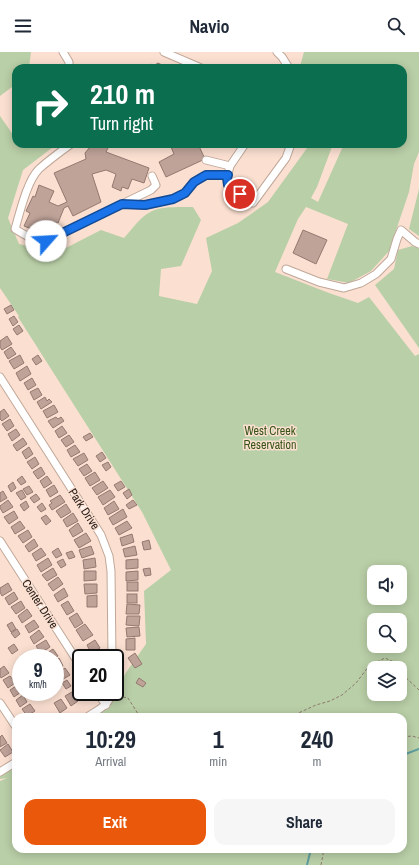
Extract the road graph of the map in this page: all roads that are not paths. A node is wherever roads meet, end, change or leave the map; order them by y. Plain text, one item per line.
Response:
1 (63, 52) edge
2 (164, 52) edge
3 (281, 54) edge
4 (69, 64) edge
5 (192, 64) edge
6 (287, 64) edge
7 (65, 148) edge
8 (242, 148) edge
9 (289, 148) edge
10 (206, 160) dead end
11 (230, 166) junction
12 (228, 175) junction
13 (152, 176) dead end
14 (122, 204) junction
15 (419, 244) edge
16 (286, 269) dead end
17 (0, 377) edge
18 (3, 387) edge
19 (0, 541) edge
20 (112, 649) edge
21 (72, 653) edge
22 (103, 701) edge
23 (108, 701) edge
24 (0, 703) edge
25 (106, 705) junction
26 (93, 713) edge
27 (12, 721) edge
28 (12, 764) edge
29 (0, 772) edge

1 - 4 street
2 - 5 street
3 - 6 street
7 - 14 street
8 - 11 street
9 - 12 street
10 - 11 street
11 - 12 street
12 - 14 street
13 - 14 street
15 - 16 street
17 - 18 street, Park Drive
18 - 20 street, Park Drive
19 - 21 street, Center Drive
22 - 25 street
23 - 25 street
24 - 27 street
25 - 26 street
28 - 29 street

